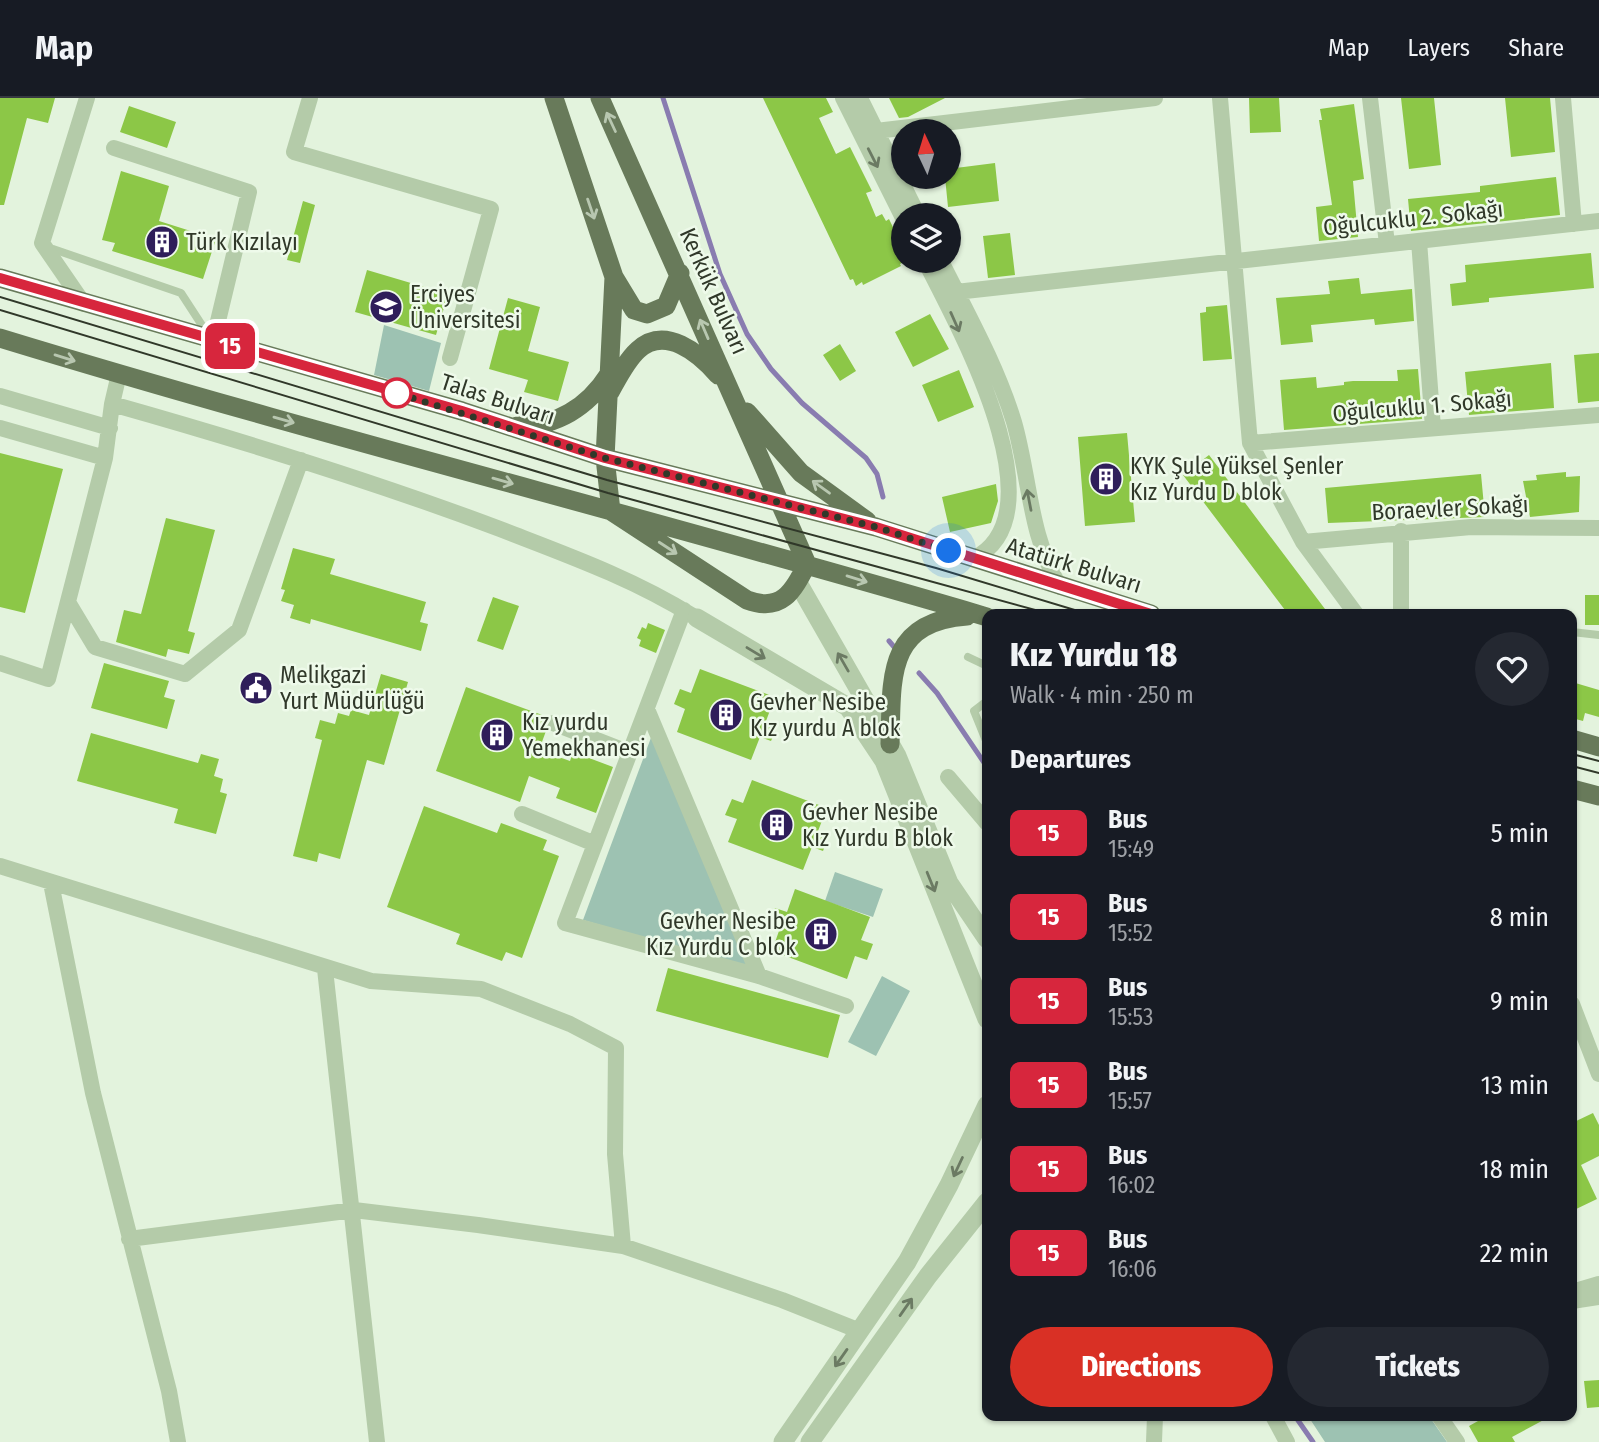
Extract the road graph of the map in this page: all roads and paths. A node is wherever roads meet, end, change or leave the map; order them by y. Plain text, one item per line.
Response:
1 (87, 98) edge
2 (310, 98) edge
3 (554, 98) edge
4 (600, 98) edge
5 (843, 98) edge
6 (860, 98) edge
7 (1155, 98) edge
8 (1220, 98) edge
9 (1370, 98) edge
10 (1563, 98) edge
11 (1053, 104) edge
12 (876, 131) junction
13 (114, 148) dead end
14 (896, 203) edge
15 (912, 203) edge
16 (1599, 222) edge
17 (1574, 224) junction
18 (1419, 241) junction
19 (1387, 244) junction
20 (54, 248) dead end
21 (1232, 260) junction
22 (931, 273) edge
23 (947, 273) edge
24 (680, 274) junction
25 (614, 276) junction
26 (0, 278) edge
27 (956, 292) junction
28 (84, 304) junction
29 (0, 338) edge
30 (213, 342) junction
31 (450, 358) dead end
32 (119, 374) junction
33 (609, 374) junction
34 (608, 394) junction
35 (733, 395) junction
36 (0, 396) edge
37 (112, 404) junction
38 (1599, 415) edge
39 (507, 426) junction
40 (0, 428) edge
41 (110, 428) junction
42 (1433, 428) junction
43 (1250, 443) junction
44 (105, 458) junction
45 (605, 458) junction
46 (301, 460) junction
47 (782, 503) junction
48 (611, 511) junction
49 (876, 527) junction
50 (1599, 528) edge
51 (1401, 531) junction
52 (1303, 542) junction
53 (974, 559) junction
54 (807, 564) junction
55 (798, 583) junction
56 (1060, 587) junction
57 (68, 602) junction
58 (1134, 609) edge
59 (1352, 609) edge
60 (1401, 609) edge
61 (691, 614) junction
62 (982, 615) edge
63 (982, 616) edge
64 (1577, 633) edge
65 (1599, 635) edge
66 (968, 657) dead end
67 (0, 663) edge
68 (982, 664) edge
69 (982, 705) edge
70 (647, 709) junction
71 (553, 723) dead end
72 (982, 731) edge
73 (1577, 740) edge
74 (890, 744) junction
75 (1599, 747) edge
76 (630, 753) junction
77 (948, 777) dead end
78 (1577, 790) edge
79 (1599, 796) edge
80 (522, 814) dead end
81 (982, 817) edge
82 (595, 844) junction
83 (0, 866) edge
84 (51, 883) junction
85 (982, 932) edge
86 (325, 969) junction
87 (760, 976) junction
88 (846, 1006) dead end
89 (982, 1007) edge
90 (1577, 1017) edge
91 (1599, 1074) edge
92 (982, 1116) edge
93 (982, 1208) edge
94 (354, 1210) junction
95 (982, 1226) edge
96 (129, 1239) junction
97 (954, 1243) junction
98 (624, 1246) junction
99 (1599, 1284) edge
100 (1577, 1291) edge
101 (1599, 1297) edge
102 (1577, 1300) edge
103 (860, 1331) junction
104 (1155, 1421) edge
105 (1276, 1421) edge
106 (1442, 1421) edge
107 (178, 1442) edge
108 (377, 1442) edge
109 (783, 1442) edge
110 (810, 1442) edge
111 (1154, 1442) edge
112 (1287, 1442) edge
113 (1457, 1442) edge

1 - 28 street
2 - 31 street
3 -> 25 main road
24 -> 4 main road, Kerkük Bulvarı
5 -> 14 street
6 - 12 street
7 - 11 street
8 - 21 street
9 - 19 street
10 - 17 street
11 - 12 street
12 - 15 street
13 - 30 street
16 - 17 street, Oğulcuklu 2. Sokağı
17 - 18 street, Oğulcuklu 2. Sokağı
18 - 19 street, Oğulcuklu 2. Sokağı
18 - 42 street
19 - 21 street, Oğulcuklu 2. Sokağı
20 - 30 lane
21 - 27 street, Oğulcuklu 2. Sokağı
21 - 43 street
22 -> 53 street
23 - 27 street
24 - 25 main road
35 -> 24 main road, Kerkük Bulvarı
25 - 33 main road
26 - 28 main road, Talas Bulvarı
56 -> 27 street
28 - 30 main road, Talas Bulvarı
29 -> 32 main road
30 - 39 main road, Talas Bulvarı
32 - 37 street
32 -> 48 main road
33 - 34 main road
33 - 39 main road
34 - 35 main road
34 - 45 main road
35 - 47 main road, Kerkük Bulvarı
49 -> 35 main road
36 - 41 street
37 - 41 street
37 - 46 street
38 - 42 street, Oğulcuklu 1. Sokağı
39 - 45 main road, Talas Bulvarı
40 - 44 street
41 - 44 street
42 - 43 street, Oğulcuklu 1. Sokağı
43 - 52 street
44 - 57 street
45 - 47 main road, Talas Bulvarı
45 - 48 main road
46 - 57 street
46 - 61 street
47 - 49 main road, Atatürk Bulvarı
47 - 54 main road, Kerkük Bulvarı
48 - 54 main road
48 -> 55 main road
49 - 53 main road, Atatürk Bulvarı
50 - 51 street, Boraevler Sokağı
51 - 52 street, Boraevler Sokağı
51 - 60 street
52 - 59 street
53 - 56 main road, Atatürk Bulvarı
54 - 55 main road
54 -> 62 main road
74 -> 55 street
56 - 58 main road, Atatürk Bulvarı
57 - 67 street
61 - 70 street
61 -> 89 street
63 - 74 main road
64 - 65 lane
66 - 68 lane
69 - 72 lane
70 - 76 street
70 - 87 street
71 - 76 street
73 - 75 main road
74 - 85 street
76 - 82 street
77 - 81 street
78 - 79 main road
80 - 82 street
82 - 87 street
83 - 84 street
84 - 86 street
84 - 96 street
86 - 94 street
86 - 98 street
87 - 88 street
90 - 91 street
92 -> 103 street
93 - 97 street
94 - 96 street
94 - 98 street
94 - 108 street
95 - 97 street
96 - 107 street
110 -> 97 street
98 - 103 street
99 - 100 street
101 - 102 street
103 -> 109 street
104 - 111 street
105 - 112 street
106 - 113 street

